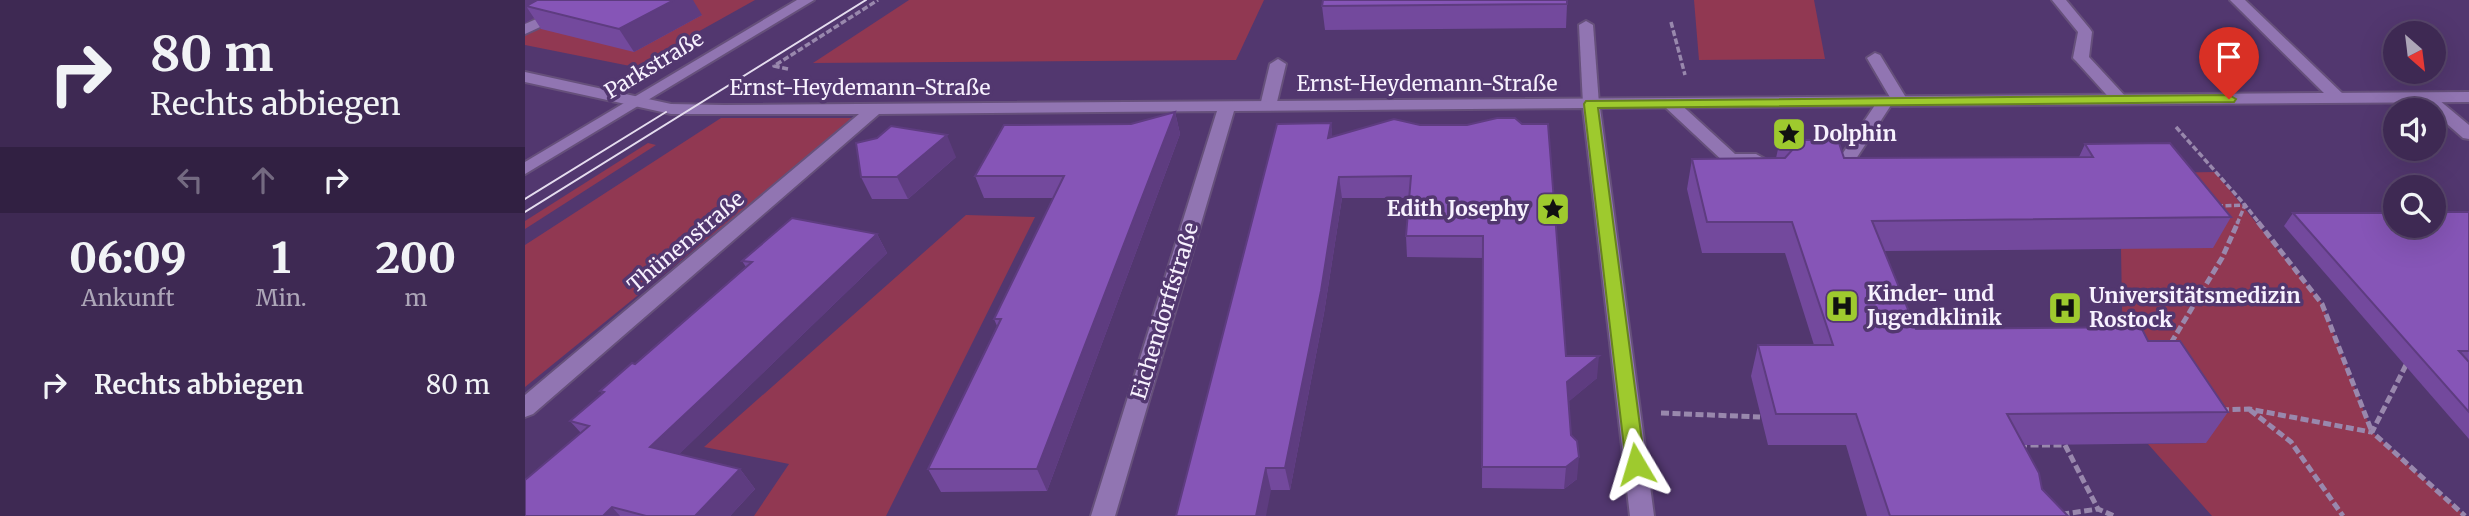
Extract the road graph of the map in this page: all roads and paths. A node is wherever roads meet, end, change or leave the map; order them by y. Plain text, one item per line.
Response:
1 (807, 0) edge
2 (878, 0) edge
3 (2059, 0) edge
4 (2237, 0) edge
5 (572, 7) edge
6 (1671, 22) dead end
7 (1585, 25) dead end
8 (525, 30) edge
9 (1875, 58) dead end
10 (1278, 64) dead end
11 (788, 69) dead end
12 (525, 77) edge
13 (1686, 78) dead end
14 (2427, 97) junction
15 (2469, 97) edge
16 (2338, 98) junction
17 (2120, 100) junction
18 (638, 101) junction
19 (1892, 102) junction
20 (1670, 103) junction
21 (1591, 104) junction
22 (1227, 106) junction
23 (1268, 106) junction
24 (875, 109) junction
25 (2469, 134) edge
26 (2184, 136) dead end
27 (1809, 160) edge
28 (1846, 160) junction
29 (1768, 167) edge
30 (525, 169) edge
31 (1833, 179) edge
32 (2245, 205) junction
33 (2207, 206) edge
34 (2165, 353) edge
35 (2406, 365) dead end
36 (525, 408) edge
37 (2249, 409) junction
38 (2211, 410) edge
39 (1679, 413) dead end
40 (1760, 417) dead end
41 (2372, 432) junction
42 (2010, 445) edge
43 (2098, 509) junction
44 (1103, 516) edge
45 (1642, 516) edge
46 (2050, 516) edge
47 (2114, 516) edge
48 (2343, 516) edge
49 (2465, 516) edge

1 - 18 street, Parkstraße
2 - 11 path
3 - 17 street
4 - 16 street
5 - 8 street
6 - 13 path
7 - 21 street
9 - 19 street
10 - 23 street
12 - 18 street
14 - 15 street, Ernst-Heydemann-Straße
14 - 16 street, Ernst-Heydemann-Straße
14 - 25 street
16 - 17 street, Ernst-Heydemann-Straße
17 - 19 street, Ernst-Heydemann-Straße
18 - 24 street, Ernst-Heydemann-Straße
18 - 30 street, Parkstraße
19 - 20 street, Ernst-Heydemann-Straße
19 - 28 street
20 - 21 street, Ernst-Heydemann-Straße
20 - 29 street
21 - 23 street, Ernst-Heydemann-Straße
21 - 45 street
22 - 23 street, Ernst-Heydemann-Straße
22 - 24 street, Ernst-Heydemann-Straße
22 - 44 street, Eichendorffstraße
24 - 36 street, Thünenstraße
26 - 32 path
27 - 28 street
28 - 31 street
32 - 33 path
32 - 34 path
32 - 41 path
35 - 41 path
37 - 38 path
37 - 41 path
37 - 48 path
39 - 40 path
41 - 49 path
42 - 43 path
43 - 46 path
43 - 47 path

